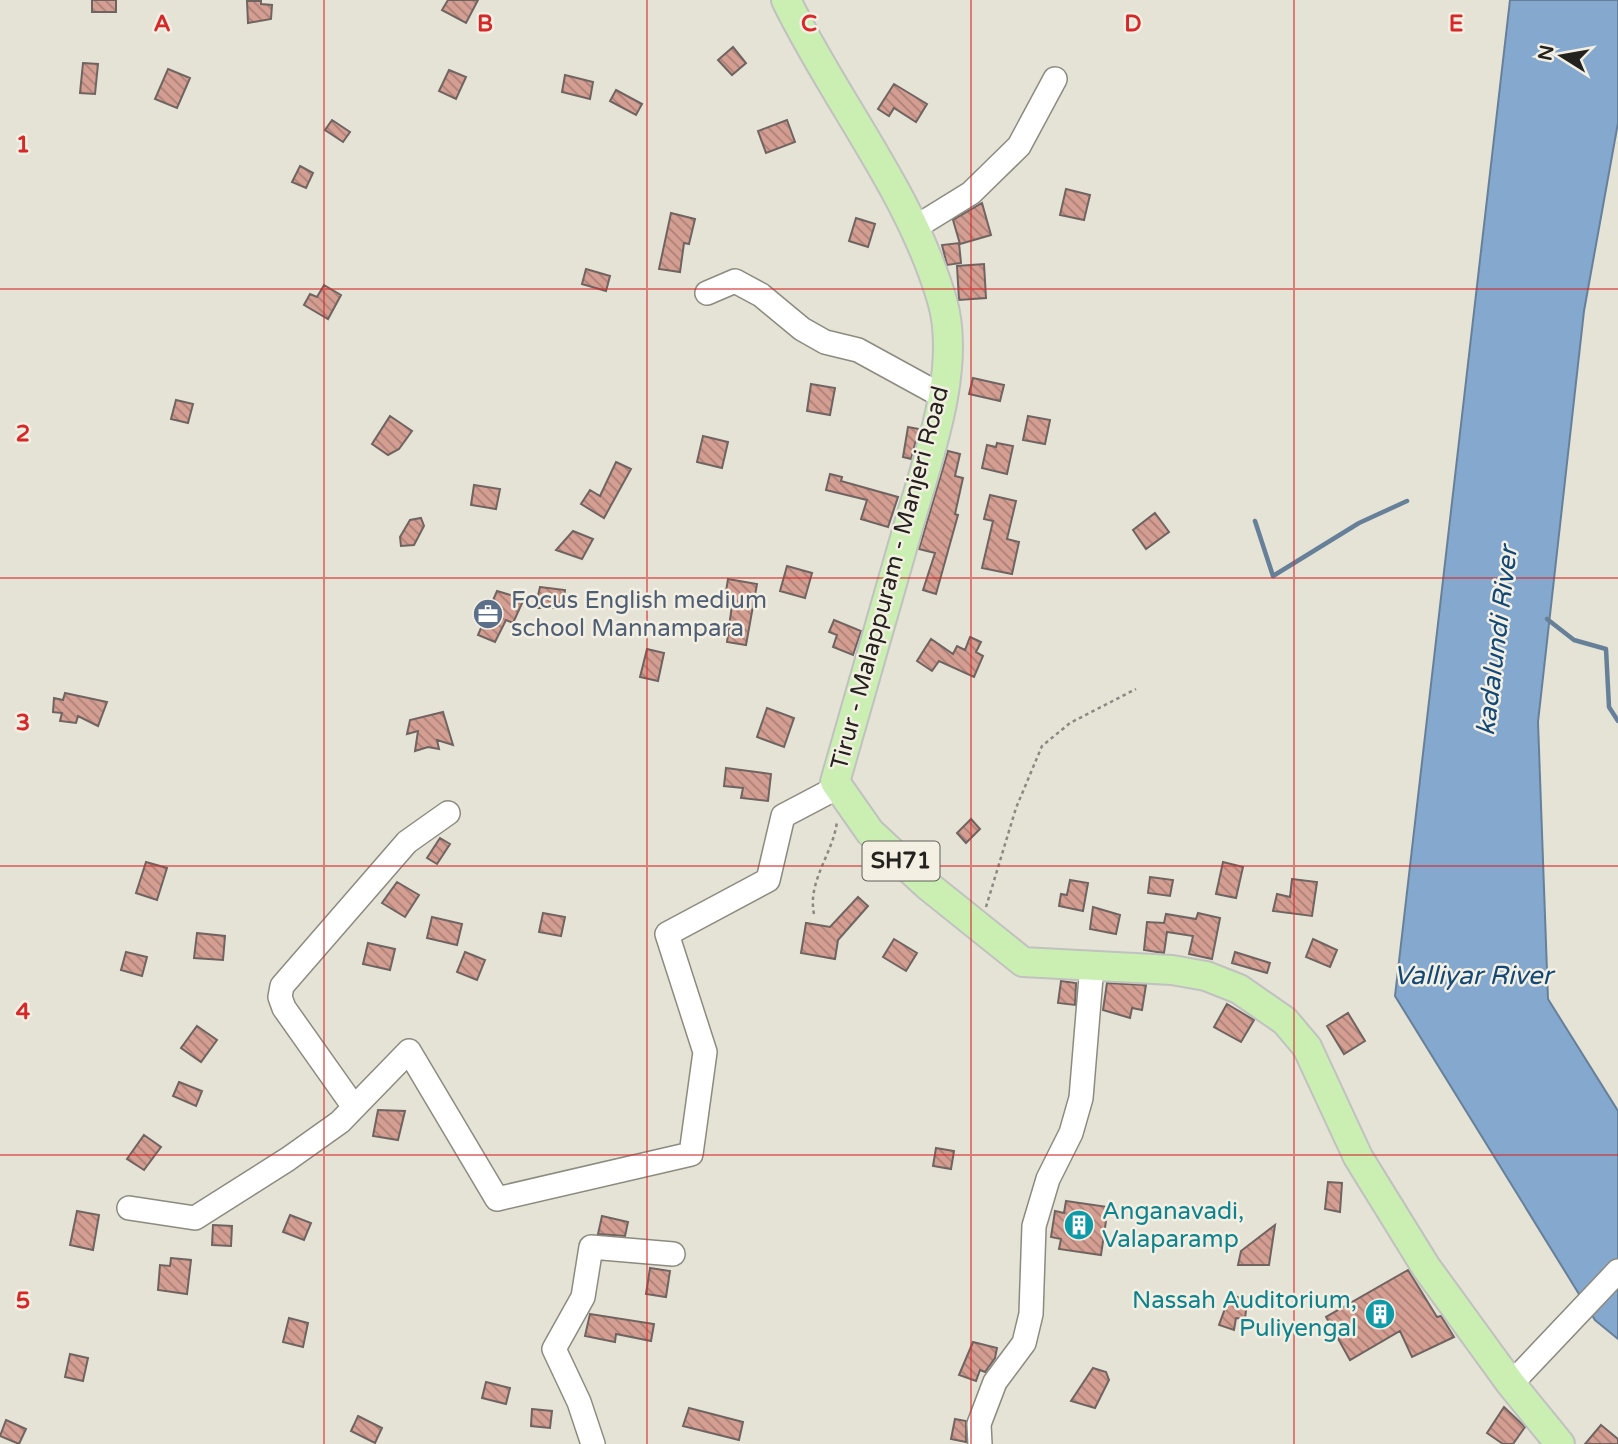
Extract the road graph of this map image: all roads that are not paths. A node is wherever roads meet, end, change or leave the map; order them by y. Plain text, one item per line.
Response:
1 (786, 0) edge
2 (1055, 79) dead end
3 (916, 227) junction
4 (707, 293) dead end
5 (942, 396) junction
6 (838, 787) junction
7 (448, 813) dead end
8 (1092, 965) junction
9 (354, 1107) junction
10 (129, 1208) dead end
11 (673, 1254) dead end
12 (1618, 1271) edge
13 (1511, 1384) junction
14 (593, 1444) edge
15 (980, 1444) edge
16 (1560, 1444) edge

1 - 3 main road, Tirur - Malappuram - Manjeri Road
2 - 3 street
3 - 5 main road, Tirur - Malappuram - Manjeri Road
4 - 5 street
5 - 6 main road, Tirur - Malappuram - Manjeri Road
6 - 8 main road, Tirur - Malappuram - Manjeri Road / SH71
6 - 9 street
7 - 9 street
8 - 13 main road, Tirur - Malappuram - Manjeri Road / SH71
8 - 15 street
9 - 10 street
11 - 14 street
12 - 13 street
13 - 16 main road, Tirur - Malappuram - Manjeri Road / SH71

